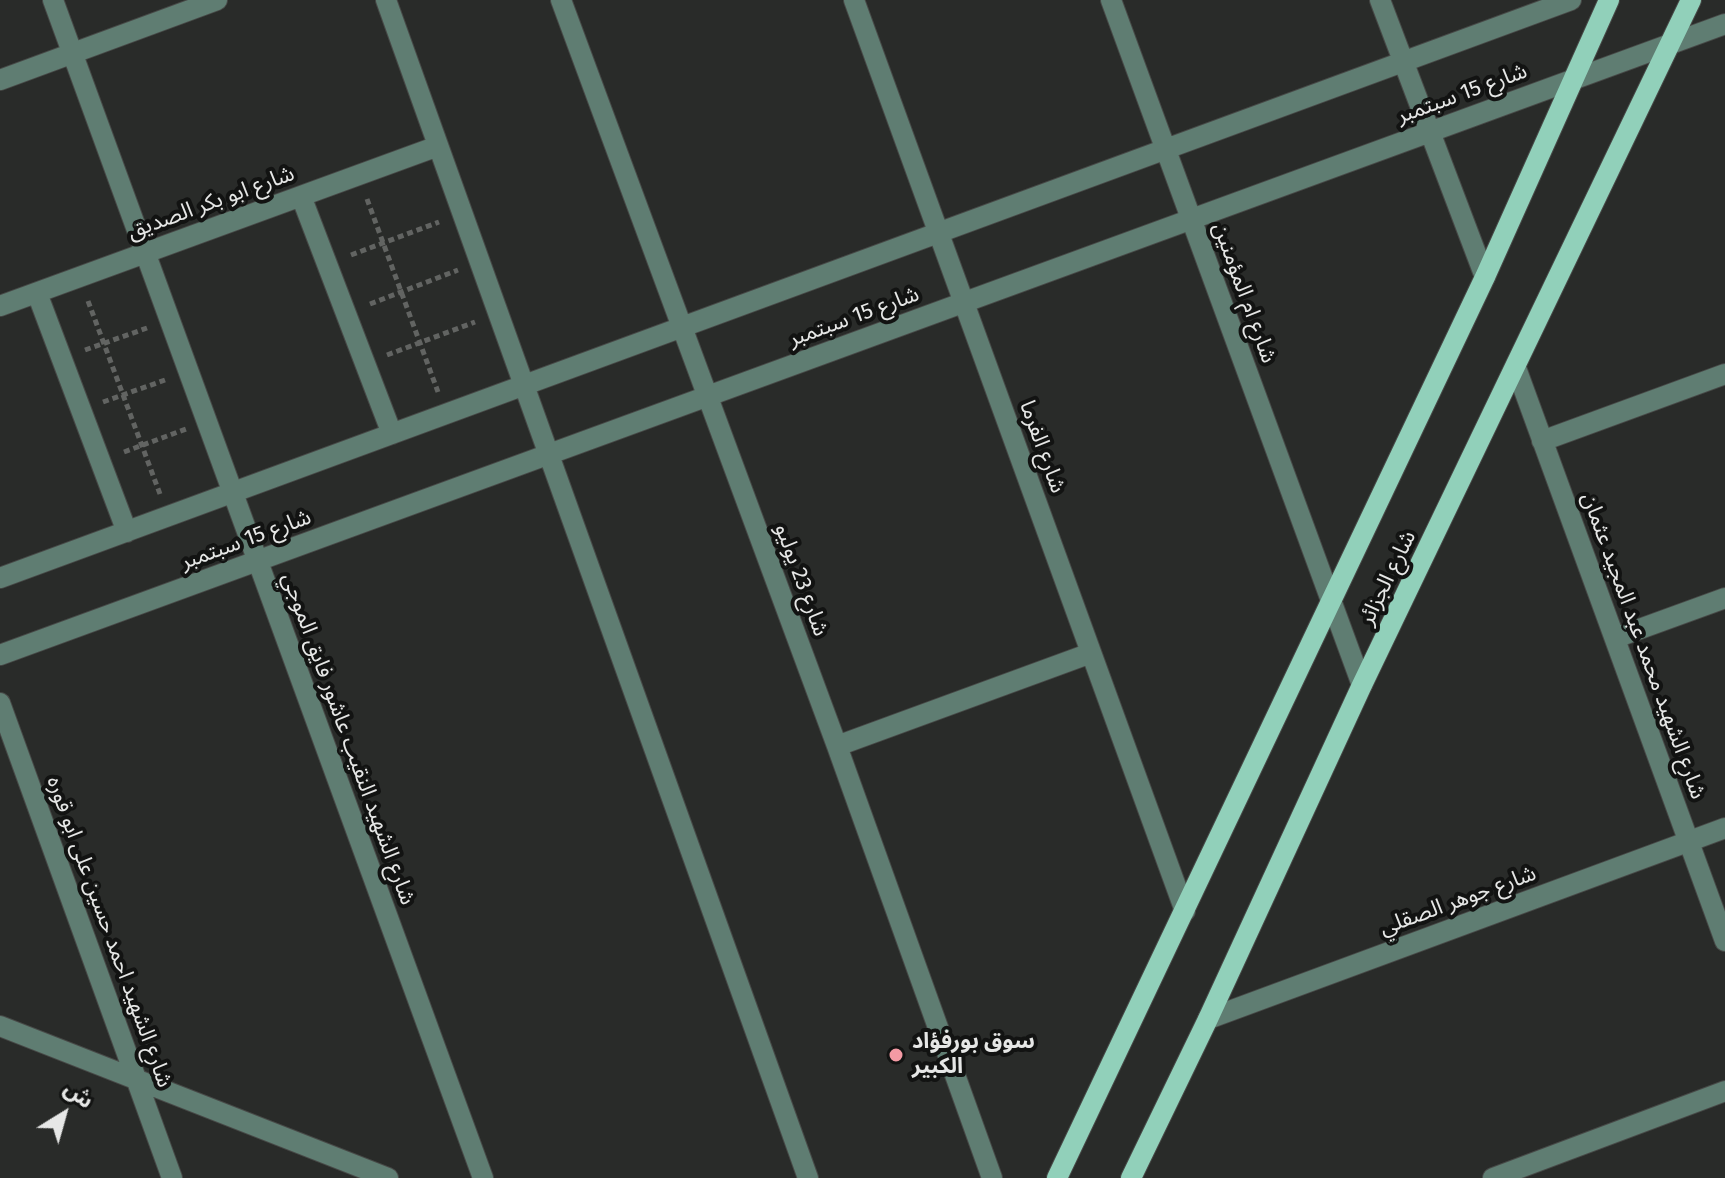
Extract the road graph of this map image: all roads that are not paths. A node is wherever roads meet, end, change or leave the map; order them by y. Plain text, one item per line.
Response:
1 (53, 0) edge
2 (217, 0) edge
3 (386, 0) edge
4 (561, 0) edge
5 (854, 0) edge
6 (1111, 0) edge
7 (1380, 0) edge
8 (1571, 0) edge
9 (1609, 0) edge
10 (1691, 0) edge
11 (1725, 24) edge
12 (1670, 44) junction
13 (73, 53) junction
14 (1403, 63) junction
15 (1575, 78) junction
16 (0, 80) edge
17 (1429, 132) junction
18 (438, 146) junction
19 (1166, 150) junction
20 (301, 196) junction
21 (1191, 219) junction
22 (939, 233) junction
23 (146, 253) junction
24 (1485, 277) junction
25 (37, 293) junction
26 (964, 302) junction
27 (0, 306) edge
28 (682, 327) junction
29 (1516, 368) junction
30 (1725, 374) edge
31 (524, 385) junction
32 (707, 396) junction
33 (392, 434) junction
34 (1542, 441) junction
35 (549, 454) junction
36 (233, 493) junction
37 (127, 532) junction
38 (258, 561) junction
39 (0, 578) edge
40 (1725, 598) edge
41 (1331, 603) junction
42 (1615, 638) junction
43 (1091, 653) junction
44 (0, 655) edge
45 (1362, 685) junction
46 (0, 703) edge
47 (837, 746) junction
48 (1725, 828) edge
49 (1688, 841) junction
50 (1185, 911) junction
51 (1725, 941) edge
52 (1208, 1019) junction
53 (0, 1026) edge
54 (137, 1079) junction
55 (1725, 1091) edge
56 (172, 1178) edge
57 (388, 1178) edge
58 (483, 1178) edge
59 (808, 1178) edge
60 (992, 1178) edge
61 (1057, 1178) edge
62 (1131, 1178) edge
63 (1493, 1178) edge

1 - 13 street, شارع الشهيد النقيب عاشور فايق الموجي
2 - 13 street
3 - 18 street
4 - 28 street, شارع 23 يوليو
5 - 22 street, شارع الفرما
6 - 19 street, شارع ام المؤمنين
7 - 14 street
8 - 14 street
9 - 15 main road, شارع الجزائر
10 - 12 main road, شارع الجزائر
11 - 12 street, شارع 15 سبتمبر
12 - 15 street, شارع 15 سبتمبر
12 - 29 main road, شارع الجزائر
13 - 16 street
13 - 23 street, شارع الشهيد النقيب عاشور فايق الموجي
14 - 17 street
14 - 19 street
15 - 17 street, شارع 15 سبتمبر
15 - 24 main road, شارع الجزائر
17 - 21 street, شارع 15 سبتمبر
17 - 24 street
18 - 20 street, شارع ابو بكر الصديق
18 - 31 street
19 - 21 street, شارع ام المؤمنين
19 - 22 street
20 - 23 street, شارع ابو بكر الصديق
20 - 33 street
21 - 26 street, شارع 15 سبتمبر
21 - 41 street, شارع ام المؤمنين
22 - 26 street, شارع الفرما
22 - 28 street
23 - 25 street, شارع ابو بكر الصديق
23 - 36 street, شارع الشهيد النقيب عاشور فايق الموجي
24 - 41 main road, شارع الجزائر
25 - 27 street, شارع ابو بكر الصديق
25 - 37 street
26 - 32 street, شارع 15 سبتمبر
26 - 43 street, شارع الفرما
28 - 31 street
28 - 32 street, شارع 23 يوليو
29 - 34 street, شارع الشهيد محمد عبد المجيد عثمان
29 - 45 main road, شارع الجزائر
30 - 34 street
31 - 33 street
31 - 35 street
32 - 35 street, شارع 15 سبتمبر
32 - 47 street, شارع 23 يوليو
33 - 36 street
34 - 42 street, شارع الشهيد محمد عبد المجيد عثمان
35 - 38 street, شارع 15 سبتمبر
35 - 59 street
36 - 37 street
36 - 38 street, شارع الشهيد النقيب عاشور فايق الموجي
37 - 39 street
38 - 44 street, شارع 15 سبتمبر
38 - 58 street, شارع الشهيد النقيب عاشور فايق الموجي
40 - 42 street
41 - 45 street, شارع ام المؤمنين
41 - 50 main road, شارع الجزائر
42 - 49 street, شارع الشهيد محمد عبد المجيد عثمان
43 - 47 street
43 - 50 street, شارع الفرما
45 - 52 main road, شارع الجزائر
46 - 54 street, شارع الشهيد احمد حسين على ابو قوره
47 - 60 street, شارع 23 يوليو
48 - 49 street, شارع جوهر الصقلي
49 - 51 street, شارع الشهيد محمد عبد المجيد عثمان
49 - 52 street, شارع جوهر الصقلي
50 - 61 main road, شارع الجزائر
52 - 62 main road, شارع الجزائر
53 - 54 street
54 - 56 street, شارع الشهيد احمد حسين على ابو قوره
54 - 57 street
55 - 63 street

